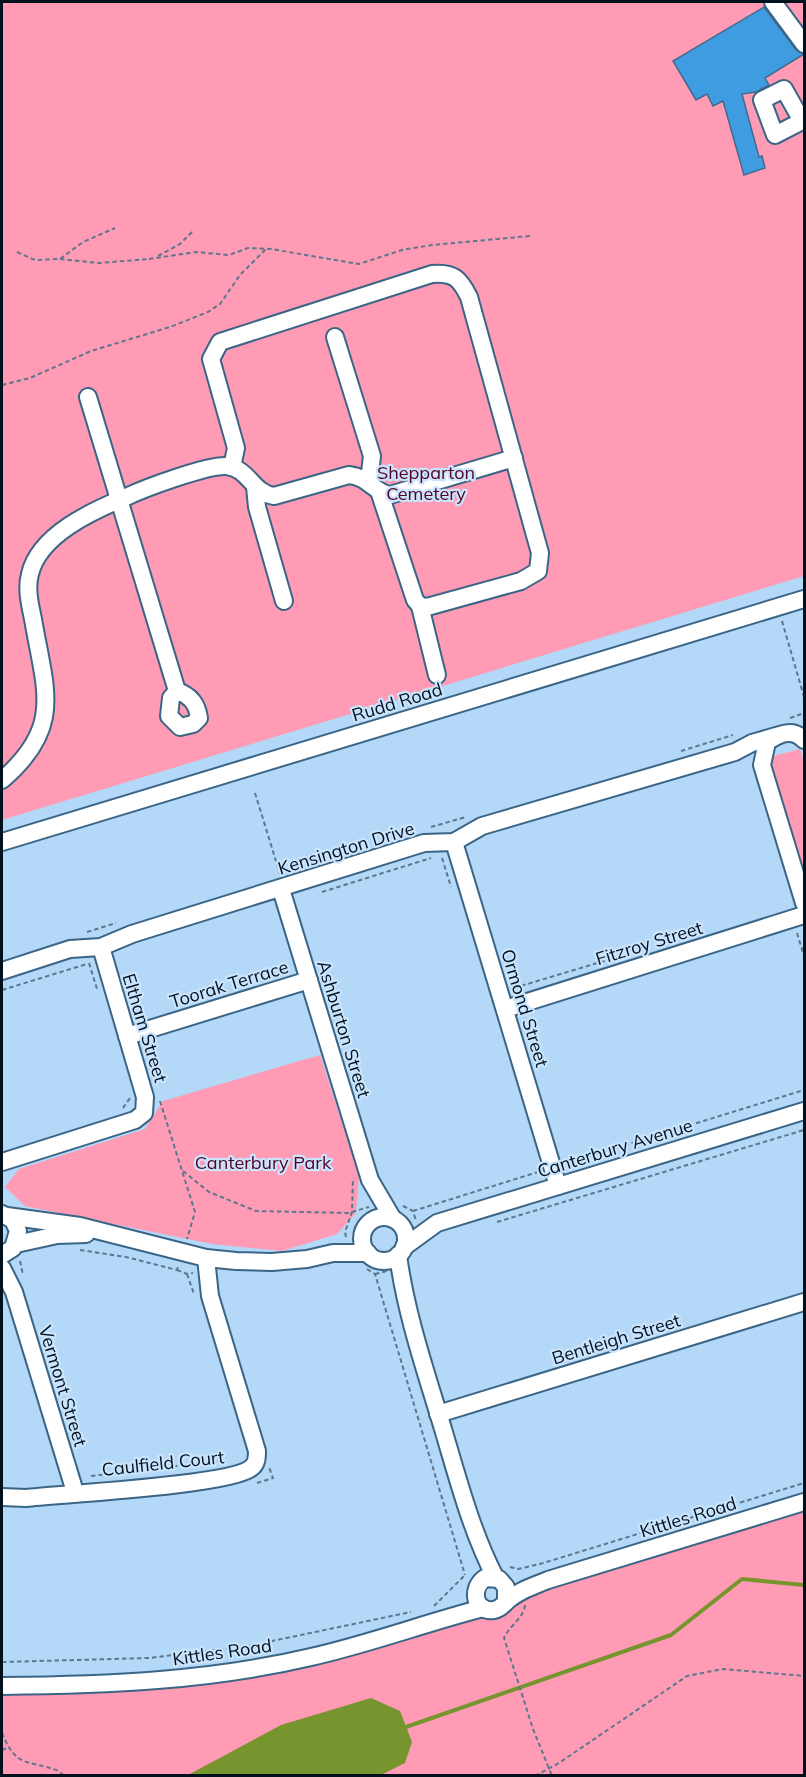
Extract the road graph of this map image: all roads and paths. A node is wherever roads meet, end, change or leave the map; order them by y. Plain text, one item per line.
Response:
1 (773, 2) edge
2 (804, 44) edge
3 (115, 228) dead end
4 (193, 231) dead end
5 (530, 236) dead end
6 (266, 249) junction
7 (17, 252) dead end
8 (60, 259) junction
9 (149, 259) junction
10 (335, 337) dead end
11 (2, 385) edge
12 (88, 397) dead end
13 (514, 458) junction
14 (232, 467) junction
15 (374, 486) junction
16 (255, 487) junction
17 (119, 500) junction
18 (804, 599) edge
19 (284, 601) dead end
20 (420, 606) junction
21 (789, 619) dead end
22 (437, 675) dead end
23 (177, 691) dead end
24 (804, 697) edge
25 (776, 736) junction
26 (804, 740) edge
27 (735, 752) junction
28 (762, 765) junction
29 (2, 780) edge
30 (255, 793) dead end
31 (2, 842) edge
32 (455, 846) junction
33 (280, 881) junction
34 (321, 892) dead end
35 (804, 903) edge
36 (799, 916) edge
37 (98, 956) junction
38 (804, 956) edge
39 (2, 971) edge
40 (309, 980) junction
41 (2, 990) edge
42 (99, 997) dead end
43 (505, 1009) junction
44 (127, 1036) junction
45 (804, 1090) edge
46 (130, 1098) dead end
47 (160, 1099) dead end
48 (123, 1109) dead end
49 (804, 1111) edge
50 (804, 1130) edge
51 (2, 1162) edge
52 (350, 1167) dead end
53 (552, 1168) junction
54 (182, 1171) junction
55 (558, 1186) junction
56 (413, 1211) dead end
57 (352, 1212) junction
58 (4, 1215) edge
59 (372, 1215) junction
60 (396, 1221) junction
61 (437, 1222) junction
62 (490, 1224) dead end
63 (108, 1234) junction
64 (350, 1248) junction
65 (71, 1249) dead end
66 (401, 1251) junction
67 (183, 1252) junction
68 (11, 1255) edge
69 (373, 1257) junction
70 (206, 1258) junction
71 (188, 1274) dead end
72 (403, 1294) junction
73 (194, 1296) dead end
74 (804, 1302) edge
75 (438, 1414) junction
76 (223, 1461) dead end
77 (269, 1466) dead end
78 (804, 1483) edge
79 (73, 1485) junction
80 (250, 1485) dead end
81 (2, 1497) edge
82 (804, 1502) edge
83 (483, 1578) junction
84 (548, 1580) junction
85 (522, 1590) junction
86 (506, 1601) junction
87 (483, 1608) junction
88 (421, 1610) dead end
89 (437, 1613) junction
90 (2, 1662) edge
91 (804, 1676) edge
92 (2, 1686) edge
93 (2, 1733) edge
94 (7, 1748) junction
95 (2, 1750) edge
96 (549, 1768) junction
97 (64, 1776) edge
98 (535, 1776) edge
99 (552, 1776) edge

1 - 2 street
3 - 8 path
4 - 9 path
5 - 6 path
6 - 9 path
6 - 11 path
7 - 8 path
8 - 9 path
10 - 15 street
12 - 17 street
13 - 14 street
13 - 15 street
13 - 20 street
14 - 16 street
14 - 17 street
15 - 16 street
15 - 20 street
16 - 19 street
17 - 23 street
17 - 29 street
18 - 31 street, Rudd Road
20 - 22 street
21 - 24 path
25 - 26 street
25 - 27 street, Kensington Drive
25 - 28 street
27 - 28 street
27 - 32 street, Kensington Drive
28 - 35 street
30 - 33 path
32 - 33 street, Kensington Drive
32 - 34 path
32 - 43 street, Ormond Street
33 - 37 street, Kensington Drive
33 - 40 street, Ashburton Street
36 - 38 path
36 - 43 street, Fitzroy Street
37 - 39 street, Kensington Drive
37 - 41 path
37 - 42 path
37 - 44 street, Eltham Street
40 - 44 street, Toorak Terrace
40 - 59 street, Ashburton Street
43 - 53 street, Ormond Street
44 - 51 street, Eltham Street
45 - 53 path
46 - 48 path
47 - 54 path
49 - 55 street, Canterbury Avenue
50 - 62 path
52 - 57 path
53 - 55 street, Ormond Street
53 - 56 path
54 - 57 path
54 - 67 path
55 - 61 street, Canterbury Avenue
57 - 59 path
57 - 64 path
58 - 63 street
58 - 68 street, Vermont Street
59 - 60 street
59 - 64 street
59 - 69 street
60 - 61 street, Canterbury Avenue
60 - 66 street
61 - 66 street, Canterbury Avenue
63 - 67 street
63 - 68 street
64 - 69 street
64 - 70 street
64 - 83 path
65 - 67 path
66 - 69 street
66 - 72 street
67 - 70 street
68 - 79 street, Vermont Street
69 - 72 street
70 - 79 street, Caulfield Court
71 - 73 path
72 - 75 street
74 - 75 street, Bentleigh Street
75 - 83 street
76 - 79 path
77 - 80 path
78 - 83 path
79 - 81 street, Caulfield Court
82 - 84 street, Kittles Road
83 - 84 street, Kittles Road
83 - 86 street
83 - 87 street
83 - 89 street, Kittles Road
83 - 89 path
84 - 85 street, Kittles Road
85 - 86 street, Kittles Road
85 - 96 path
86 - 87 street
87 - 89 street, Kittles Road
88 - 90 path
89 - 92 street, Kittles Road
91 - 96 path
93 - 94 path
94 - 95 path
94 - 97 path
96 - 98 path
96 - 99 path

